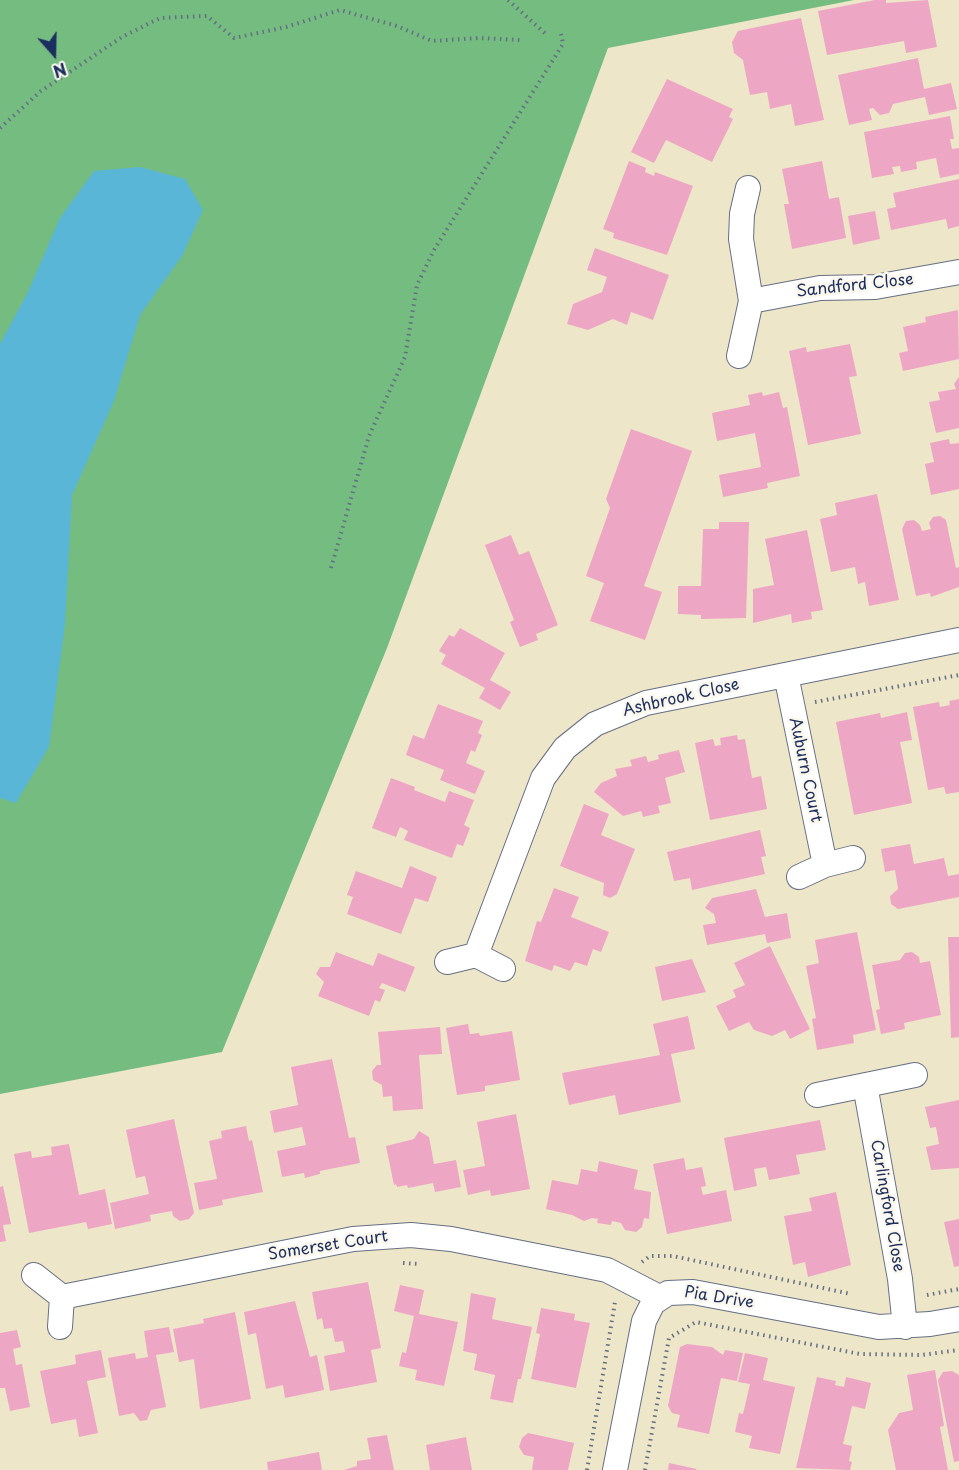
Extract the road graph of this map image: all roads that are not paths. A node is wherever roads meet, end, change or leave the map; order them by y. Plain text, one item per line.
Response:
1 (748, 188) dead end
2 (959, 272) edge
3 (751, 301) junction
4 (739, 356) dead end
5 (959, 640) edge
6 (786, 675) junction
7 (853, 858) dead end
8 (825, 865) junction
9 (798, 877) dead end
10 (476, 955) junction
11 (447, 962) dead end
12 (503, 969) dead end
13 (915, 1075) dead end
14 (865, 1085) junction
15 (817, 1095) dead end
16 (34, 1275) dead end
17 (62, 1297) junction
18 (659, 1297) junction
19 (959, 1318) edge
20 (60, 1327) dead end
21 (905, 1327) junction
22 (615, 1470) edge

1 - 3 street
2 - 3 street, Sandford Close
3 - 4 street
5 - 6 street, Ashbrook Close
6 - 8 street, Auburn Court
6 - 10 street, Ashbrook Close
7 - 8 street
8 - 9 street
10 - 11 street
10 - 12 street
13 - 14 street
14 - 15 street
14 - 21 street, Carlingford Close
16 - 17 street
17 - 18 street, Somerset Court
17 - 20 street
18 - 21 street, Pia Drive
18 - 22 street, Pia Drive
19 - 21 street, Pia Drive

